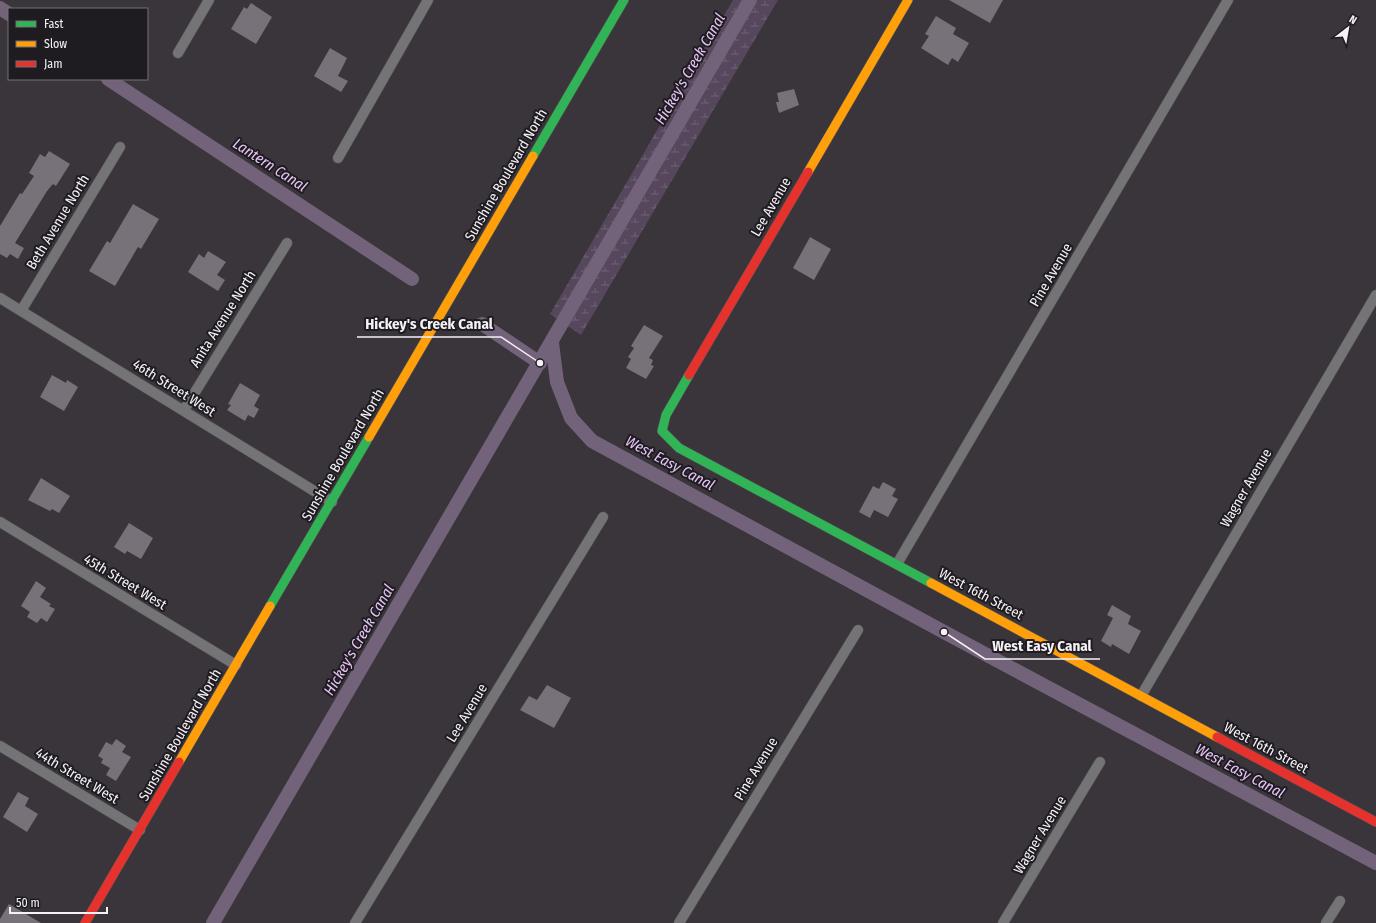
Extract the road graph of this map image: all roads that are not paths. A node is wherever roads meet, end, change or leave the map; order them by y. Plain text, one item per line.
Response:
1 (209, 0) edge
2 (428, 0) edge
3 (624, 0) edge
4 (908, 0) edge
5 (1228, 0) edge
6 (178, 53) dead end
7 (120, 147) dead end
8 (338, 158) dead end
9 (287, 243) dead end
10 (1376, 295) edge
11 (0, 298) edge
12 (21, 311) junction
13 (184, 410) junction
14 (662, 431) joint
15 (332, 502) junction
16 (603, 517) dead end
17 (0, 522) edge
18 (897, 564) junction
19 (858, 630) dead end
20 (236, 665) junction
21 (1141, 696) junction
22 (0, 746) edge
23 (1100, 762) dead end
24 (1376, 822) edge
25 (140, 830) junction
26 (1340, 901) dead end
27 (85, 923) edge
28 (355, 923) edge
29 (679, 923) edge
30 (1003, 923) edge
31 (1326, 923) edge

1 - 6 street
2 - 8 street
3 - 15 street, Sunshine Boulevard North
4 - 14 street, Lee Avenue
5 - 18 street, Pine Avenue
7 - 12 street, Beth Avenue North
9 - 13 street, Anita Avenue North
10 - 21 street, Wagner Avenue
11 - 12 street, 46th Street West
12 - 13 street, 46th Street West
13 - 15 street, 46th Street West
14 - 18 street, West 16th Street
15 - 20 street, Sunshine Boulevard North
16 - 28 street, Lee Avenue
17 - 20 street, 45th Street West
18 - 21 street, West 16th Street
19 - 29 street, Pine Avenue
20 - 25 street, Sunshine Boulevard North
21 - 24 street, West 16th Street
22 - 25 street, 44th Street West
23 - 30 street, Wagner Avenue
25 - 27 street, Sunshine Boulevard North
26 - 31 street

